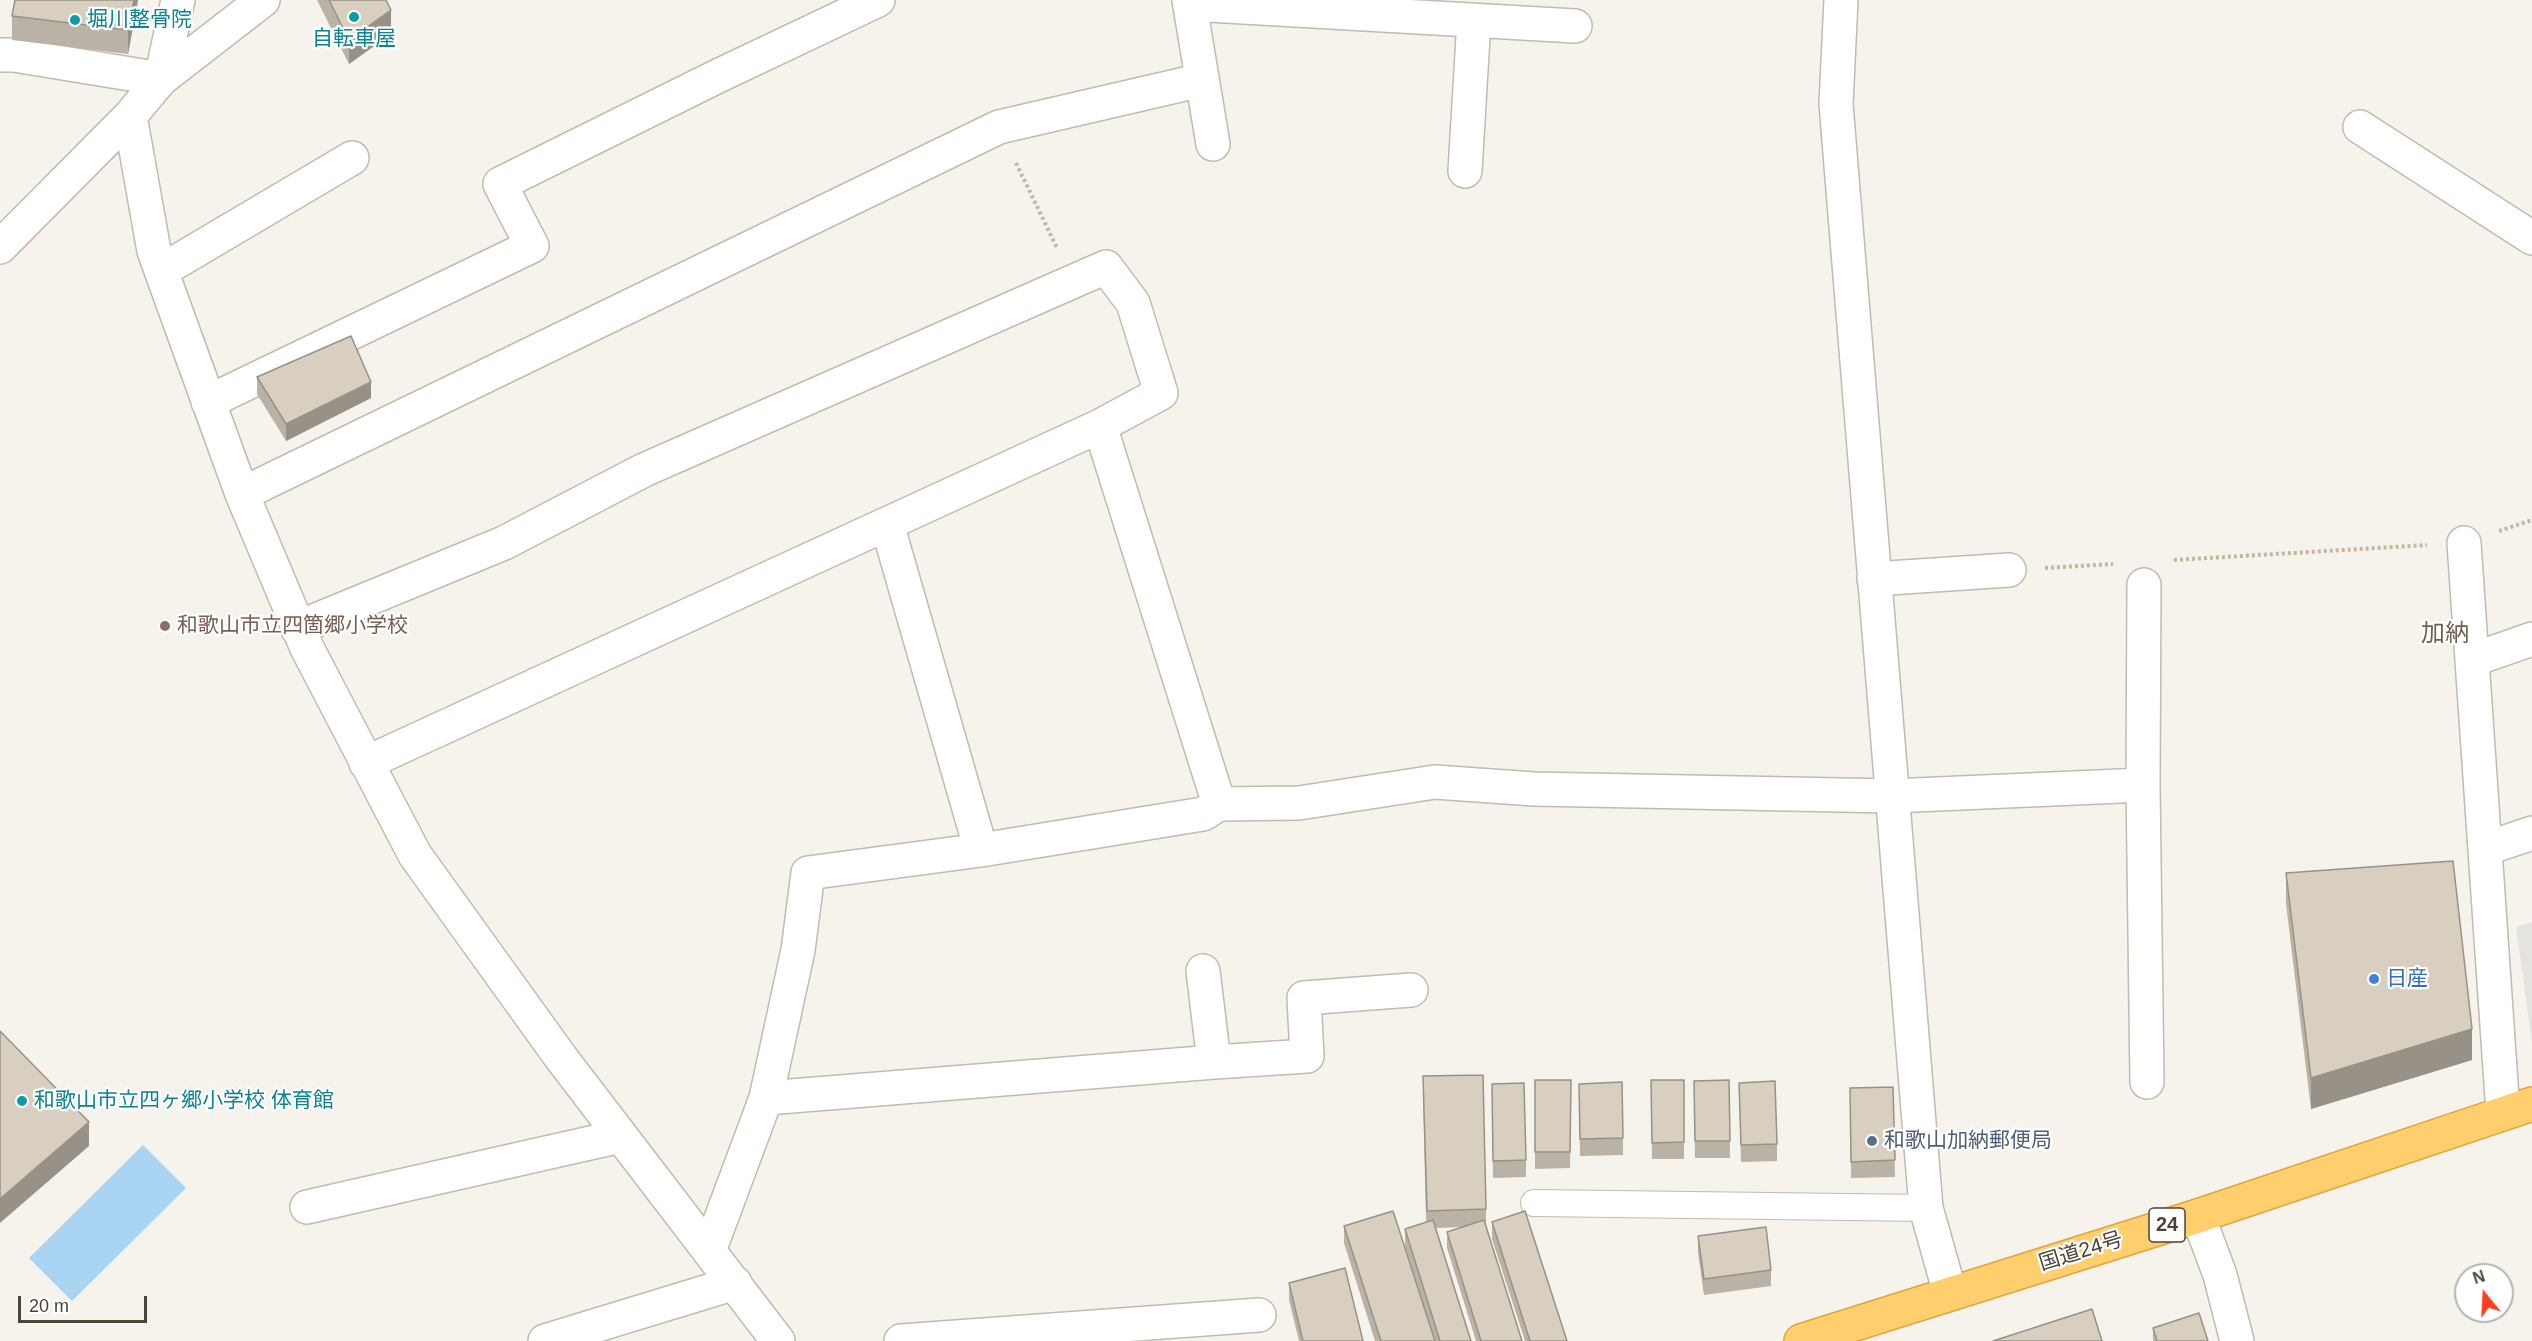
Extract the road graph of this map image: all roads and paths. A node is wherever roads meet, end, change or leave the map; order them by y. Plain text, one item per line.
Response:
1 (178, 0) edge
2 (264, 0) edge
3 (878, 0) edge
4 (1841, 0) edge
5 (1190, 2) edge
6 (1474, 20) junction
7 (1575, 26) dead end
8 (0, 56) edge
9 (161, 79) junction
10 (1203, 80) junction
11 (130, 116) junction
12 (999, 127) junction
13 (2360, 127) dead end
14 (1212, 144) dead end
15 (352, 158) dead end
16 (1466, 171) dead end
17 (2532, 238) edge
18 (0, 247) edge
19 (161, 271) junction
20 (1073, 281) junction
21 (208, 402) junction
22 (1100, 426) junction
23 (242, 494) junction
24 (886, 524) junction
25 (2464, 543) joint
26 (2117, 564) dead end
27 (2009, 570) joint
28 (2154, 573) joint
29 (1874, 579) junction
30 (297, 628) junction
31 (2532, 639) edge
32 (2472, 660) junction
33 (366, 763) junction
34 (2143, 785) junction
35 (1892, 795) junction
36 (1219, 804) junction
37 (2532, 833) edge
38 (2485, 849) junction
39 (981, 850) junction
40 (1203, 971) dead end
41 (1411, 990) dead end
42 (1214, 1062) junction
43 (2147, 1082) dead end
44 (766, 1098) junction
45 (2518, 1108) edge
46 (621, 1136) junction
47 (1534, 1203) dead end
48 (307, 1207) dead end
49 (1926, 1208) junction
50 (2198, 1216) junction
51 (709, 1251) junction
52 (735, 1283) junction
53 (1950, 1293) junction
54 (1259, 1315) dead end
55 (544, 1341) edge
56 (778, 1341) edge
57 (901, 1341) edge
58 (1801, 1341) edge
59 (2237, 1341) edge

1 - 9 street
2 - 9 street
3 - 21 street
4 - 29 street
5 - 6 street
5 - 10 street
6 - 7 street
6 - 16 street
8 - 9 street
9 - 11 street
10 - 12 street
10 - 14 street
11 - 18 street
11 - 19 street
12 - 20 path
12 - 23 street
13 - 17 street
15 - 19 street
19 - 21 street
20 - 22 street
20 - 30 street
21 - 23 street
22 - 24 street
22 - 36 street
23 - 30 street
24 - 33 street
24 - 39 street
25 - 28 path
25 - 32 street
26 - 27 path
27 - 29 street
28 - 34 street
29 - 35 street
30 - 33 street
31 - 32 street
32 - 38 street
33 - 46 street
34 - 35 street
34 - 43 street
35 - 36 street
35 - 49 street
36 - 39 street
37 - 38 street
38 - 45 street
39 - 44 street
40 - 42 street
41 - 42 street
42 - 44 street
44 - 51 street
45 - 50 highway, 国道24号 / 24
46 - 48 street
46 - 51 street
47 - 49 lane
49 - 53 street
50 - 53 highway, 国道24号 / 24
50 - 59 street
51 - 52 street
52 - 55 street
52 - 56 street
53 - 58 highway, 国道24号 / 24
54 - 57 street

